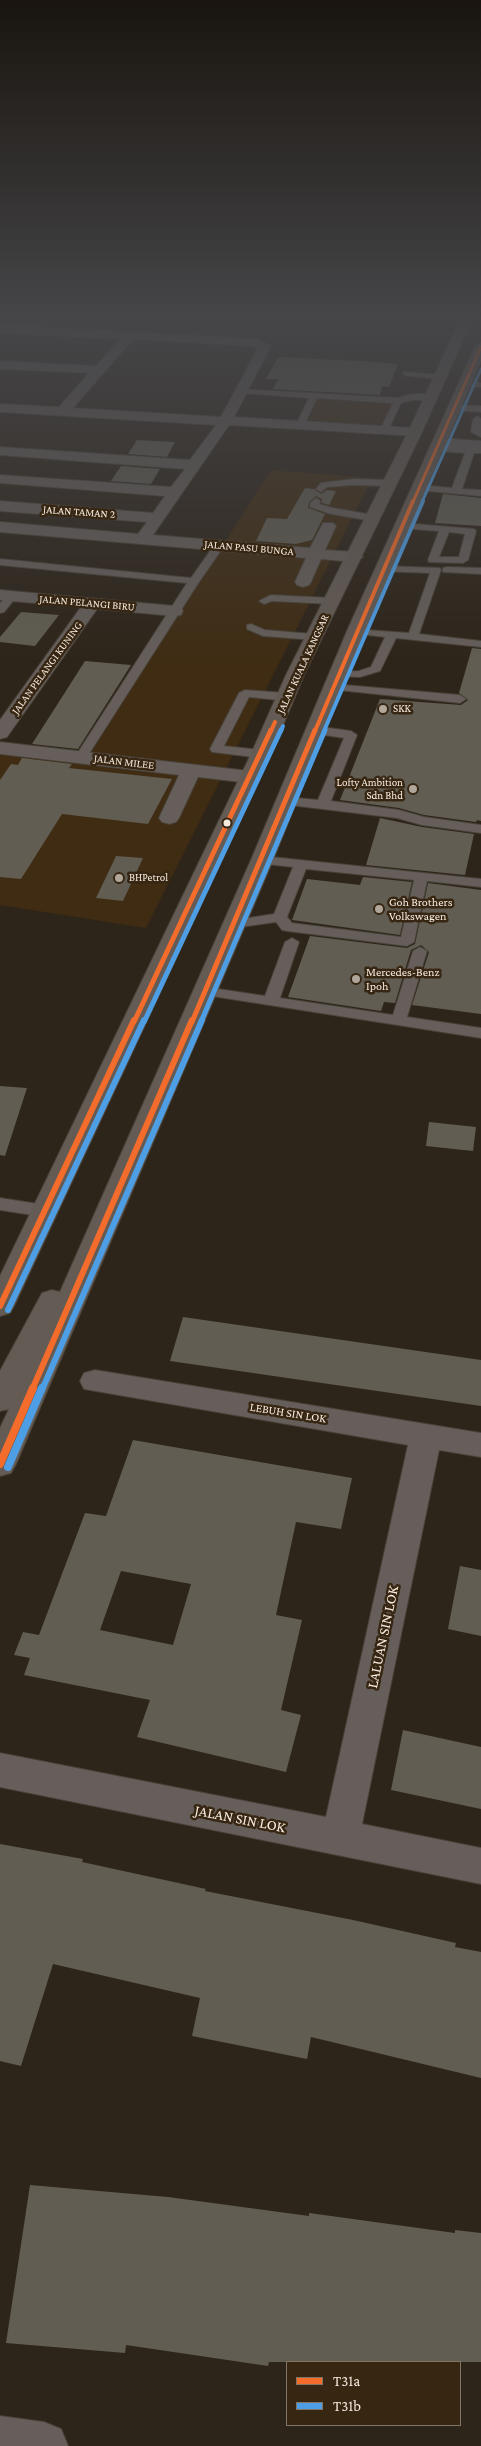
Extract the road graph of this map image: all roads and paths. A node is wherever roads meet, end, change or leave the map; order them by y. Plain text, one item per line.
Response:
1 (216, 434) edge
2 (414, 434) edge
3 (444, 434) edge
4 (439, 445) junction
5 (477, 445) edge
6 (0, 451) edge
7 (194, 465) junction
8 (0, 479) edge
9 (390, 483) junction
10 (420, 488) junction
11 (321, 489) dead end
12 (456, 491) junction
13 (176, 492) junction
14 (481, 493) edge
15 (316, 501) dead end
16 (0, 506) edge
17 (157, 518) junction
18 (373, 518) junction
19 (328, 526) dead end
20 (0, 527) edge
21 (402, 528) junction
22 (445, 531) dead end
23 (142, 540) junction
24 (219, 546) junction
25 (316, 554) junction
26 (355, 557) junction
27 (0, 562) edge
28 (384, 569) junction
29 (436, 570) junction
30 (481, 571) edge
31 (194, 581) junction
32 (303, 582) dead end
33 (6, 595) edge
34 (264, 601) dead end
35 (332, 601) junction
36 (94, 603) junction
37 (0, 610) edge
38 (175, 611) junction
39 (251, 627) dead end
40 (356, 632) junction
41 (392, 635) junction
42 (314, 637) junction
43 (413, 637) junction
44 (481, 644) edge
45 (336, 680) junction
46 (287, 697) junction
47 (460, 699) dead end
48 (316, 730) junction
49 (0, 733) edge
50 (0, 748) edge
51 (261, 754) junction
52 (81, 757) junction
53 (191, 770) junction
54 (249, 777) junction
55 (286, 801) junction
56 (323, 804) junction
57 (169, 818) dead end
58 (481, 829) edge
59 (262, 860) junction
60 (302, 865) junction
61 (421, 877) junction
62 (481, 884) edge
63 (280, 917) junction
64 (234, 924) junction
65 (292, 942) dead end
66 (420, 951) dead end
67 (205, 991) junction
68 (271, 1001) junction
69 (399, 1020) junction
70 (481, 1033) edge
71 (0, 1204) edge
72 (45, 1211) junction
73 (82, 1272) junction
74 (0, 1306) edge
75 (95, 1381) dead end
76 (0, 1400) edge
77 (426, 1436) junction
78 (481, 1445) edge
79 (0, 1464) edge
80 (0, 1770) edge
81 (340, 1839) junction
82 (481, 1866) edge
83 (0, 2440) edge
84 (44, 2446) edge

1 - 7 street
2 - 9 highway, JALAN KUALA KANGSAR
3 - 4 highway
4 - 5 street
4 - 10 highway
5 - 12 lane
6 - 7 street
7 - 13 street
8 - 13 street
9 - 11 lane
9 - 18 highway, JALAN KUALA KANGSAR
10 - 12 lane
10 - 21 highway
12 - 14 lane
13 - 17 street
15 - 18 lane
16 - 17 street, JALAN TAMAN 2
17 - 23 street
18 - 26 highway, JALAN KUALA KANGSAR
19 - 25 street
20 - 23 street, JALAN PASU BUNGA
21 - 22 lane
21 - 28 highway
23 - 24 street, JALAN PASU BUNGA
24 - 25 street, JALAN PASU BUNGA
24 - 31 lane
25 - 26 street, JALAN PASU BUNGA
25 - 32 street
26 - 35 highway, JALAN KUALA KANGSAR
27 - 31 lane
28 - 29 lane
28 - 40 highway
29 - 30 lane
29 - 43 lane
31 - 38 lane
33 - 36 street, JALAN PELANGI BIRU
33 - 37 lane
34 - 35 lane
35 - 42 highway, JALAN KUALA KANGSAR
36 - 38 street, JALAN PELANGI BIRU
36 - 49 street, JALAN PELANGI KUNING
38 - 52 lane
39 - 42 lane
40 - 41 lane
40 - 45 highway
41 - 43 lane
41 - 45 lane
42 - 46 highway, JALAN KUALA KANGSAR
43 - 44 lane
45 - 47 lane
45 - 48 highway
46 - 51 highway, JALAN KUALA KANGSAR
46 - 51 lane
48 - 55 highway
48 - 56 lane
50 - 52 street, JALAN MILEE
51 - 54 highway, JALAN KUALA KANGSAR
52 - 53 street, JALAN MILEE
53 - 54 street, JALAN MILEE
53 - 57 street
54 - 72 highway, JALAN KUALA KANGSAR
55 - 56 lane
55 - 59 highway
56 - 58 lane
59 - 60 lane
59 - 64 highway
60 - 61 lane
60 - 63 lane
61 - 62 lane
61 - 63 lane
63 - 64 lane
64 - 67 highway
65 - 68 lane
66 - 69 lane
67 - 68 lane
67 - 73 highway
68 - 69 lane
69 - 70 lane
71 - 72 lane
72 - 74 highway, JALAN KUALA KANGSAR
73 - 76 highway
73 - 79 highway
75 - 77 street, LEBUH SIN LOK
77 - 78 street, LEBUH SIN LOK
77 - 81 street, LALUAN SIN LOK
80 - 81 street, JALAN SIN LOK
81 - 82 street, JALAN SIN LOK
83 - 84 street

